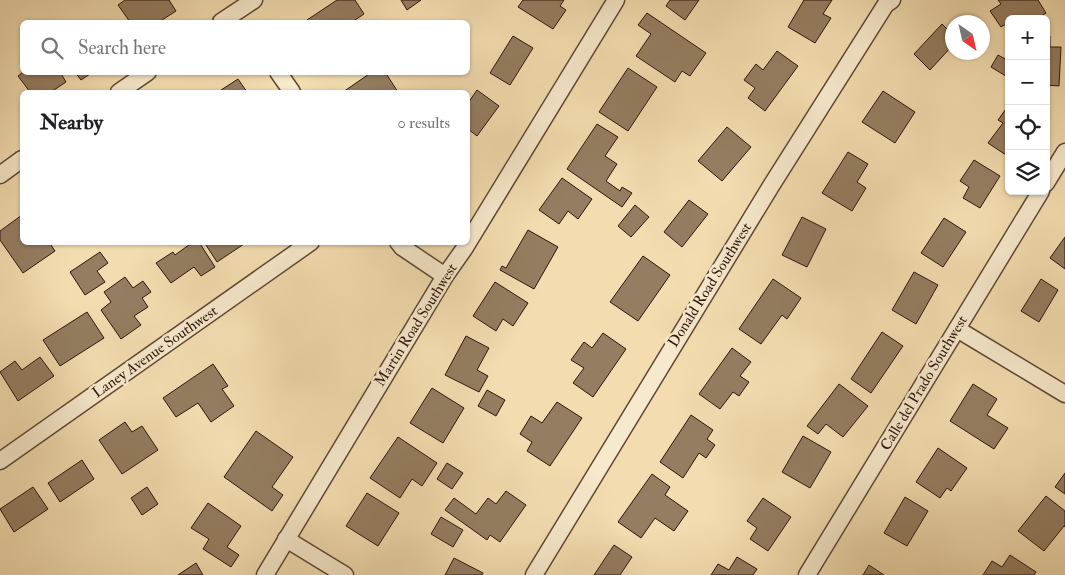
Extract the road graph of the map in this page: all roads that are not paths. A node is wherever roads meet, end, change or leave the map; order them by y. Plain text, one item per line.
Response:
1 (254, 0) edge
2 (616, 0) edge
3 (892, 0) edge
4 (242, 17) edge
5 (229, 20) edge
6 (144, 75) edge
7 (280, 75) edge
8 (123, 90) edge
9 (291, 90) edge
10 (1065, 152) edge
11 (20, 161) edge
12 (0, 175) edge
13 (1050, 176) edge
14 (1039, 195) edge
15 (470, 239) edge
16 (307, 245) edge
17 (400, 245) edge
18 (466, 245) edge
19 (445, 276) junction
20 (957, 329) junction
21 (1065, 394) edge
22 (0, 461) edge
23 (286, 539) junction
24 (265, 575) edge
25 (345, 575) edge
26 (534, 575) edge
27 (807, 575) edge

1 - 4 street
2 - 15 street, Martin Road Southwest
3 - 26 street, Donald Road Southwest
4 - 5 street
6 - 8 street
7 - 9 street
10 - 13 street
11 - 12 street
14 - 20 street, Calle del Prado Southwest
16 - 22 street, Laney Avenue Southwest
17 - 19 street
18 - 19 street, Martin Road Southwest
19 - 23 street, Martin Road Southwest
20 - 21 street
20 - 27 street, Calle del Prado Southwest
23 - 24 street, Martin Road Southwest
23 - 25 street

